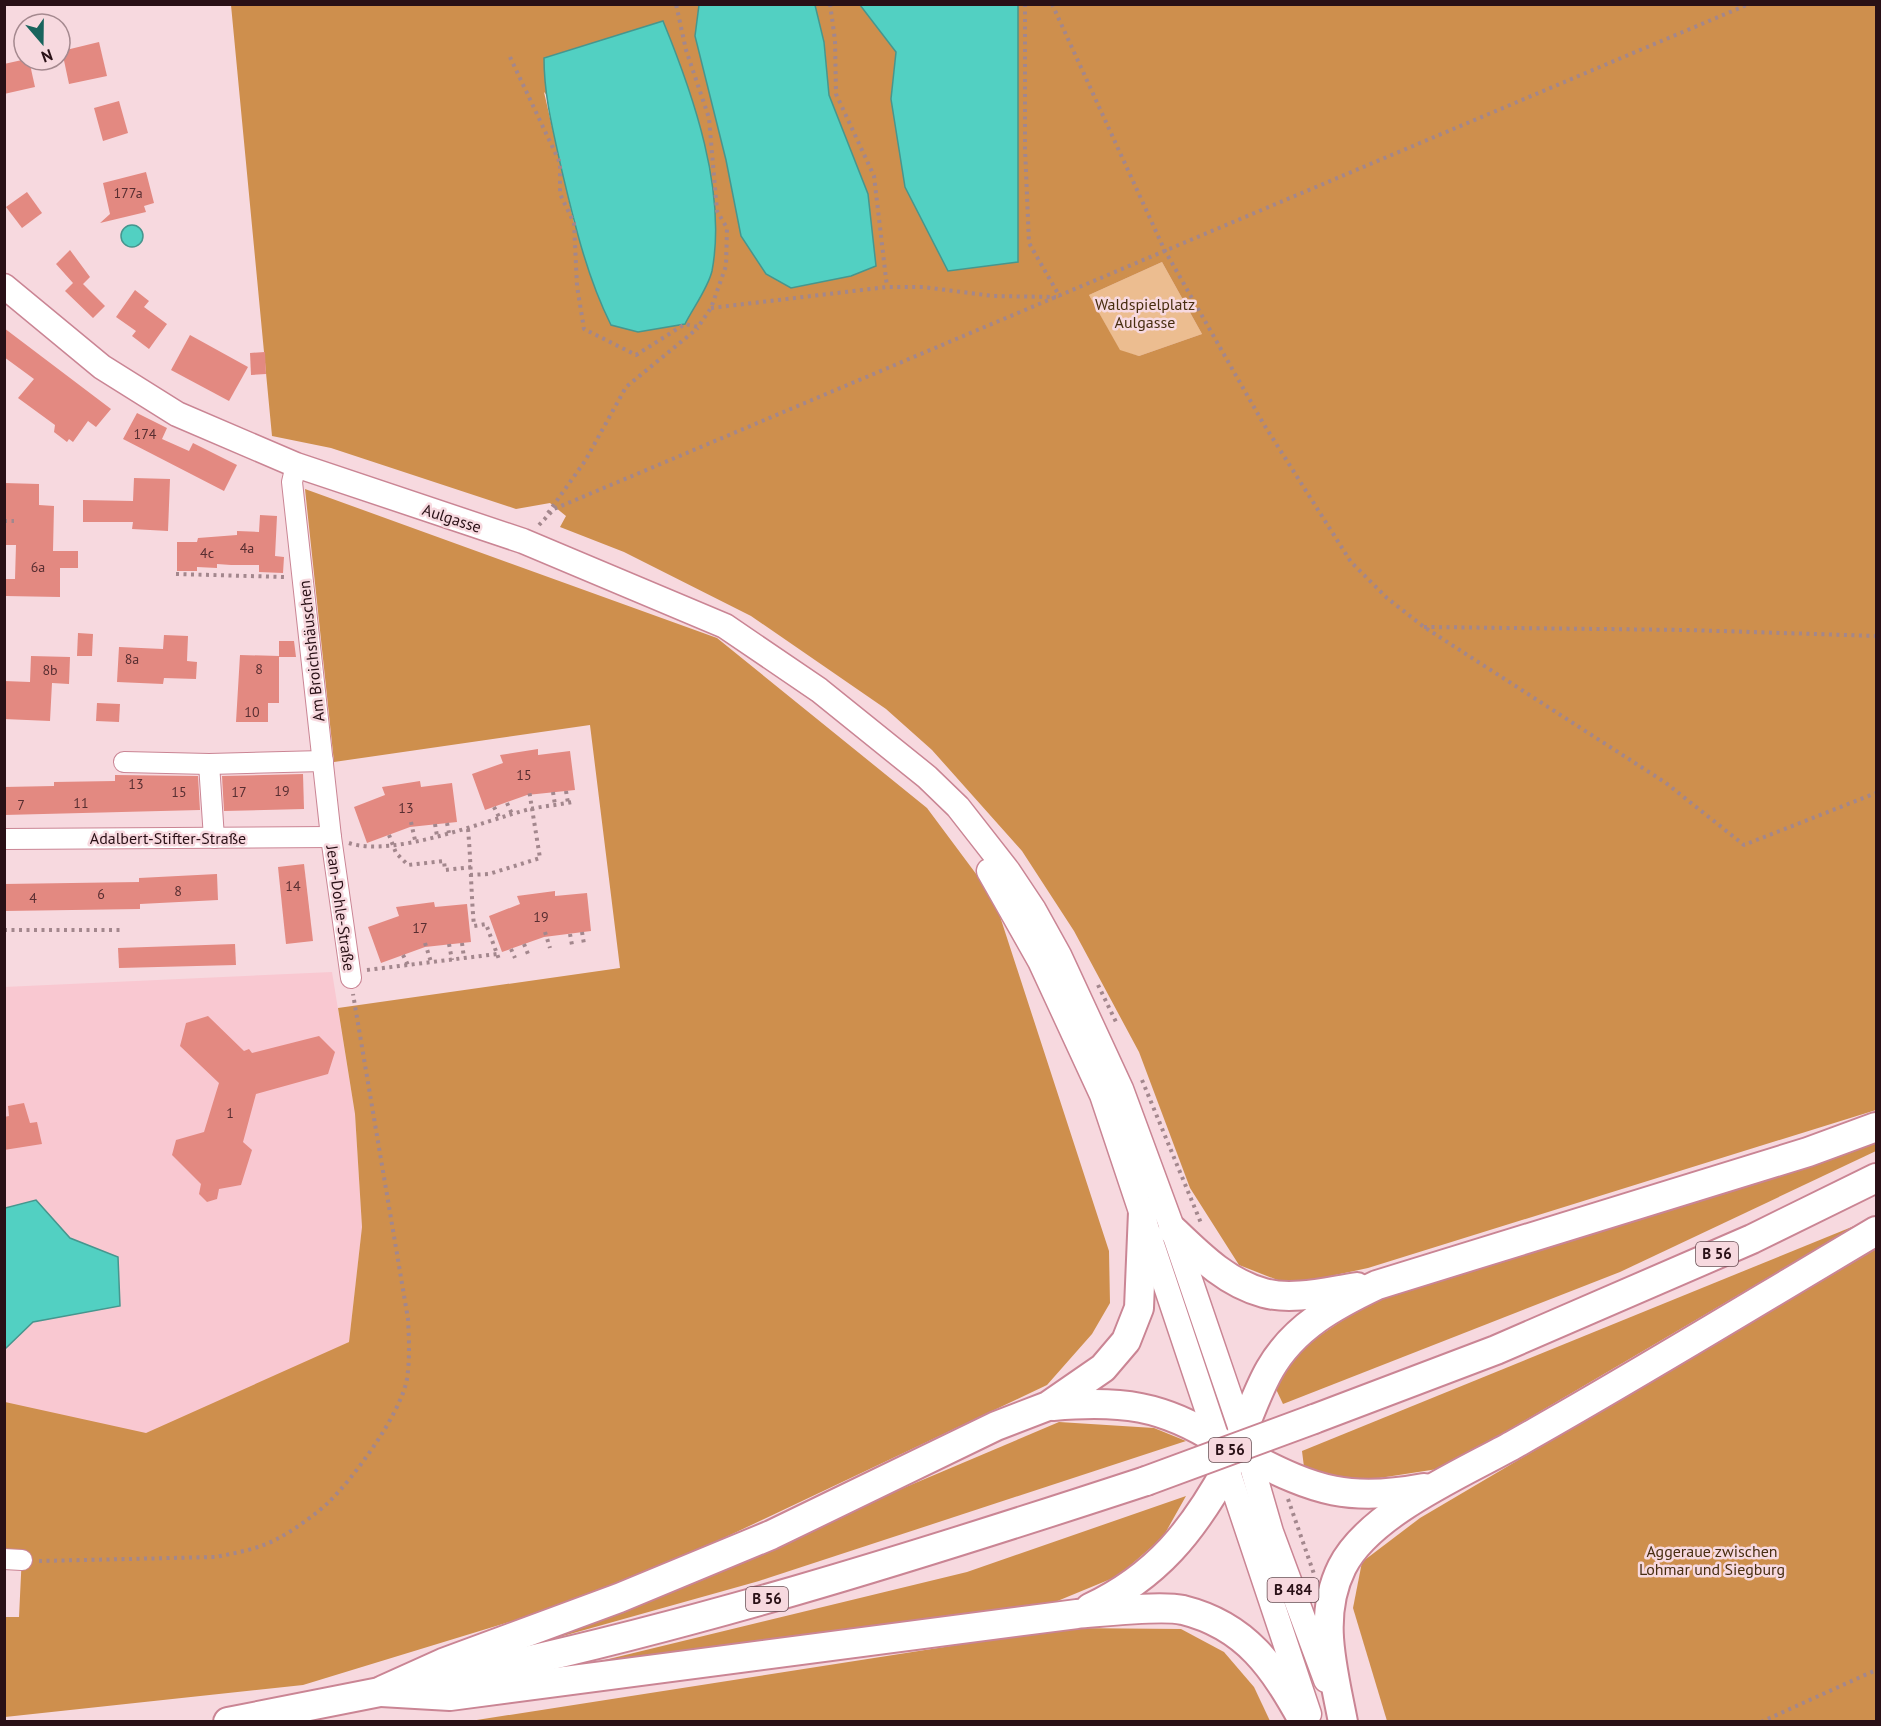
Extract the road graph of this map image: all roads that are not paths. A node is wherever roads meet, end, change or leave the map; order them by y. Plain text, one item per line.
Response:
1 (4, 286) edge
2 (296, 465) junction
3 (899, 755) junction
4 (323, 761) junction
5 (124, 762) dead end
6 (209, 764) junction
7 (331, 837) junction
8 (214, 838) junction
9 (4, 839) edge
10 (350, 972) road end
11 (1876, 1127) edge
12 (1874, 1180) edge
13 (1143, 1212) junction
14 (1173, 1230) junction
15 (1876, 1231) edge
16 (1377, 1285) junction
17 (1048, 1406) junction
18 (1235, 1450) junction
19 (1435, 1486) junction
20 (1077, 1614) junction
21 (381, 1692) junction
22 (228, 1722) edge
23 (1304, 1722) edge
24 (1311, 1722) edge
25 (1342, 1722) edge

1 - 2 main road, Aulgasse
2 - 3 main road, Aulgasse
2 - 4 street, Am Broichshäuschen
3 - 13 main road
3 - 14 main road
4 - 6 street
4 - 7 street, Am Broichshäuschen
5 - 6 street
6 - 8 street
7 - 8 street, Adalbert-Stifter-Straße
7 - 10 street, Jean-Dohle-Straße
8 - 9 street, Adalbert-Stifter-Straße
11 - 16 highway
12 - 21 highway, B 56, bridge
13 - 17 highway
13 - 18 main road
14 - 16 highway
14 - 18 main road
15 - 19 highway
16 - 18 highway
17 - 18 highway
17 - 21 highway
18 - 19 highway
18 - 20 highway
18 - 24 main road, B 484
18 - 25 main road, B 484
19 - 25 highway
20 - 21 highway
20 - 23 highway
21 - 22 highway, B 56

